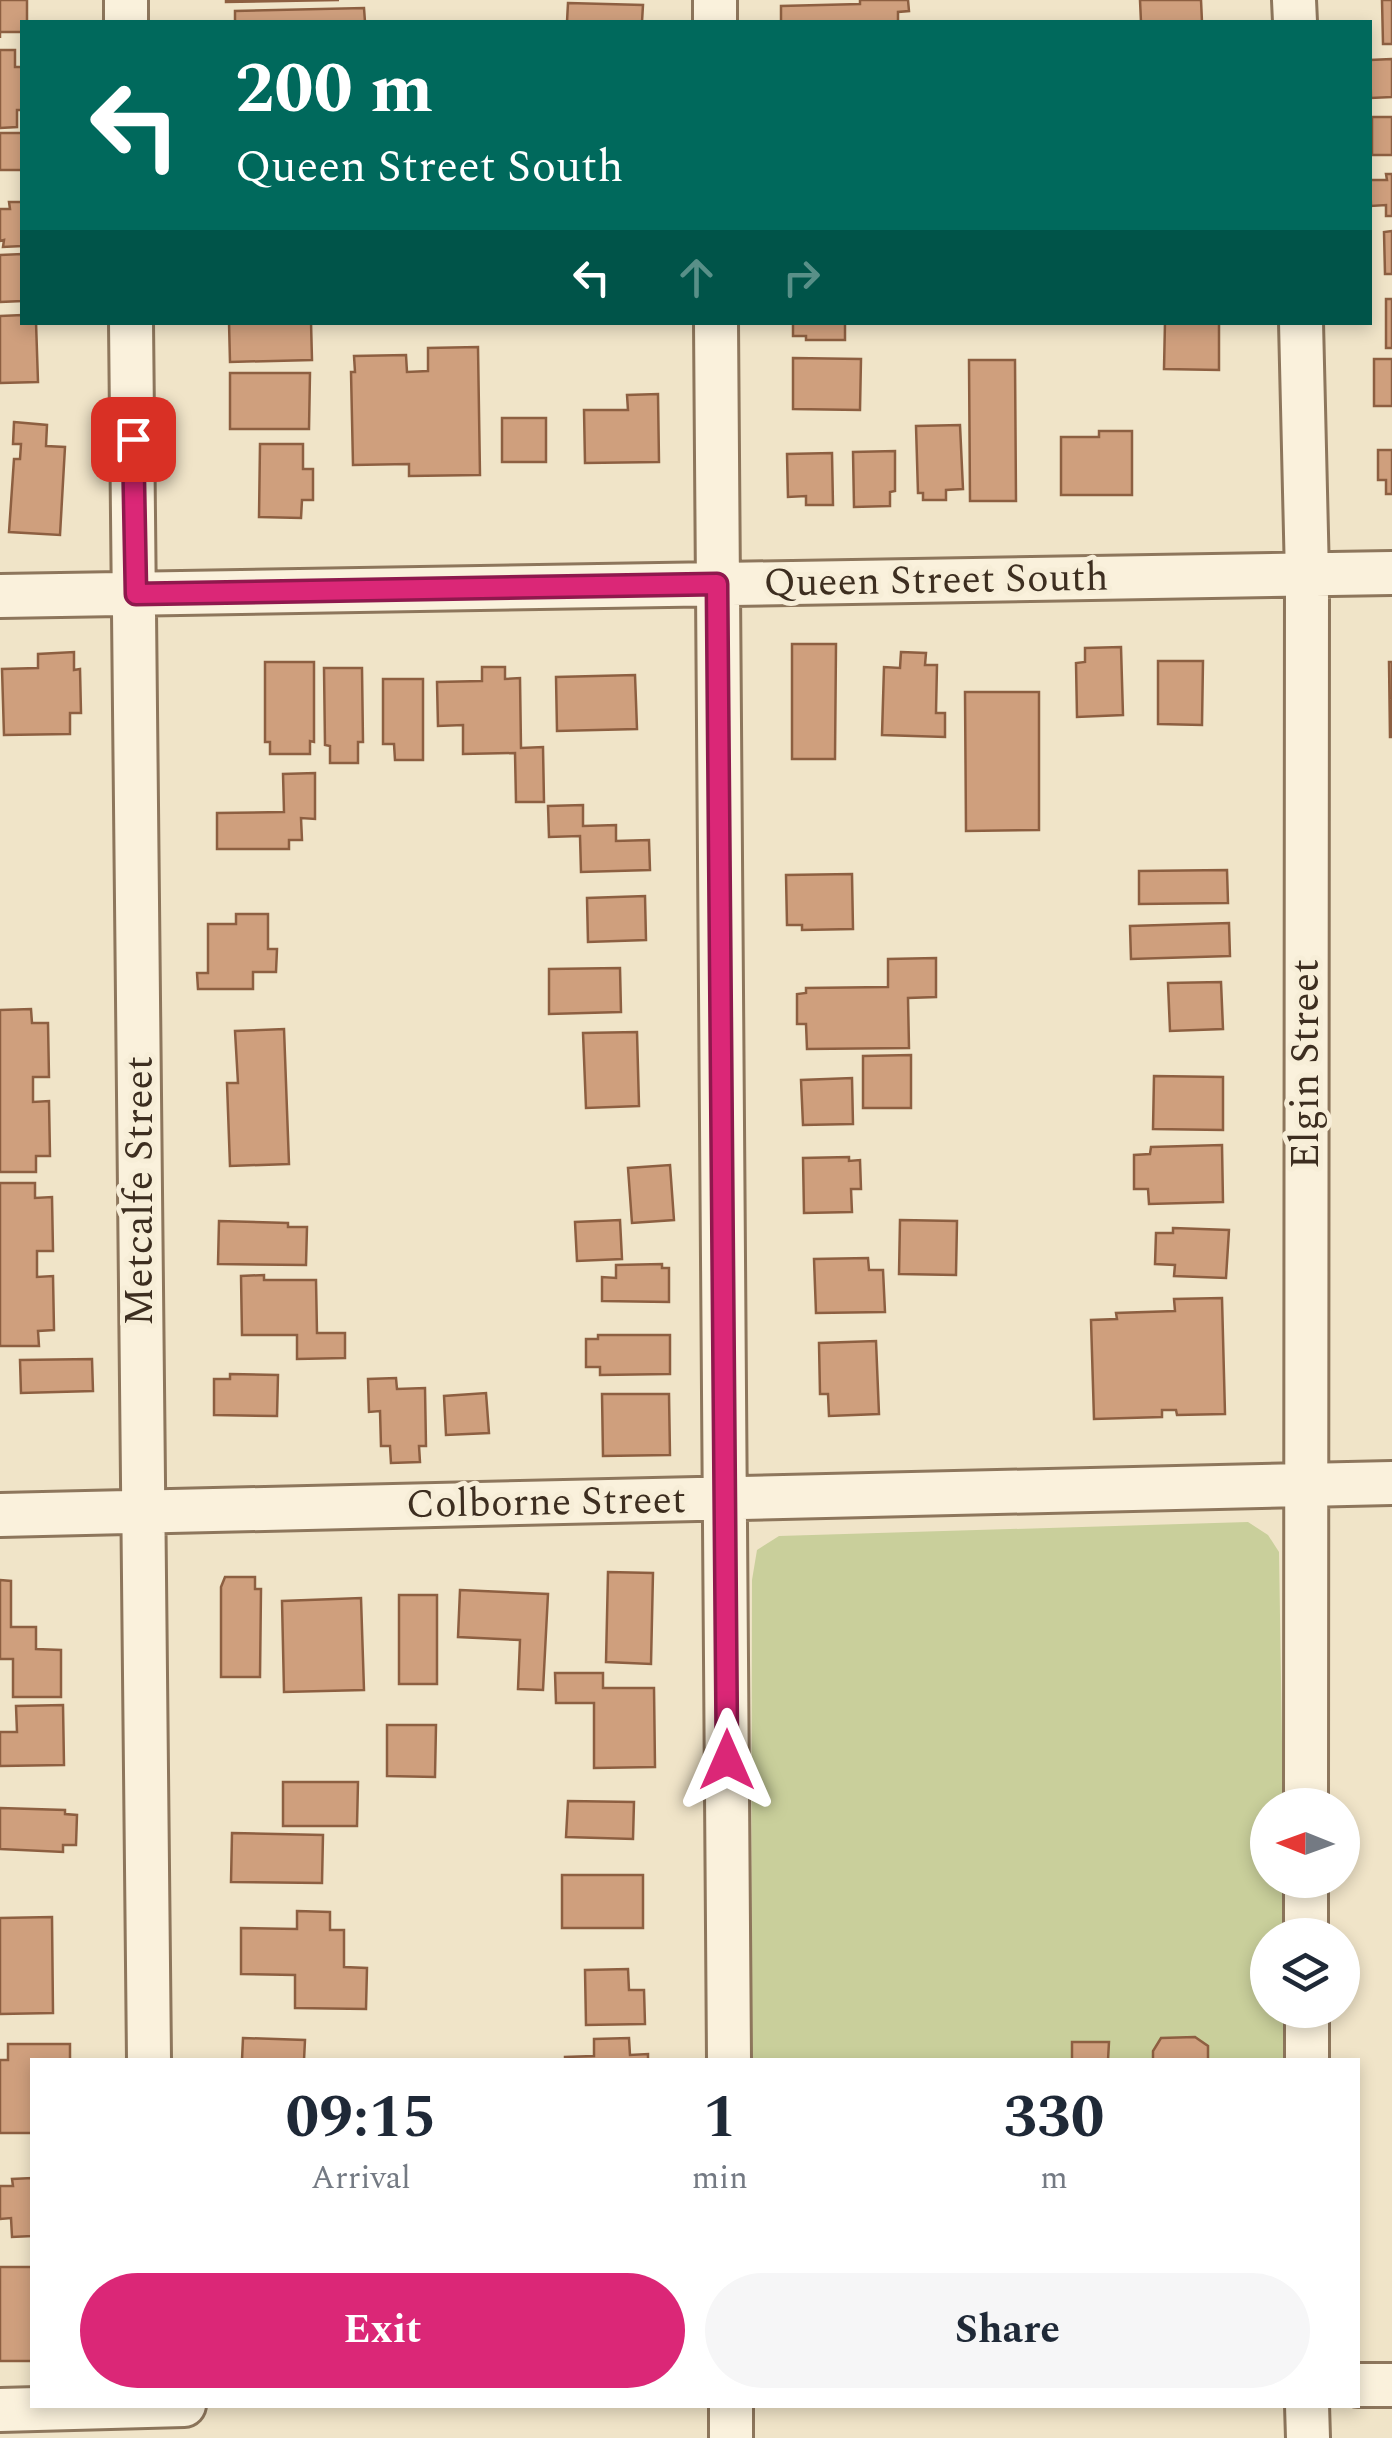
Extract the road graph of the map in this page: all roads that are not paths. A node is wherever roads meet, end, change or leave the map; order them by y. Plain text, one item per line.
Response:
1 (131, 325) edge
2 (716, 325) edge
3 (1301, 325) edge
4 (1392, 573) edge
5 (1307, 576) junction
6 (717, 584) junction
7 (136, 594) junction
8 (0, 596) edge
9 (1392, 1483) edge
10 (1306, 1485) junction
11 (726, 1498) junction
12 (143, 1513) junction
13 (0, 1515) edge
14 (1306, 1788) edge
15 (1306, 2028) edge
16 (149, 2058) edge
17 (728, 2058) edge
18 (1306, 2058) edge
19 (1360, 2385) edge
20 (1392, 2385) edge
21 (61, 2408) edge
22 (152, 2408) edge
23 (730, 2408) edge
24 (1307, 2408) edge
25 (0, 2410) edge
26 (152, 2438) edge
27 (731, 2438) edge
28 (1308, 2438) edge

1 - 7 street, Metcalfe Street
2 - 6 street
3 - 5 street, Elgin Street
4 - 5 street, Queen Street South
5 - 6 street, Queen Street South
5 - 10 street, Elgin Street
6 - 7 street, Queen Street South
6 - 11 street
7 - 8 street, Queen Street South
7 - 12 street, Metcalfe Street
9 - 10 street, Colborne Street
10 - 11 street, Colborne Street
10 - 14 street, Elgin Street
11 - 12 street, Colborne Street
11 - 17 street
12 - 13 street, Colborne Street
12 - 16 street, Metcalfe Street
15 - 18 street
19 - 20 street
21 - 25 street
22 - 26 street
23 - 27 street
24 - 28 street

